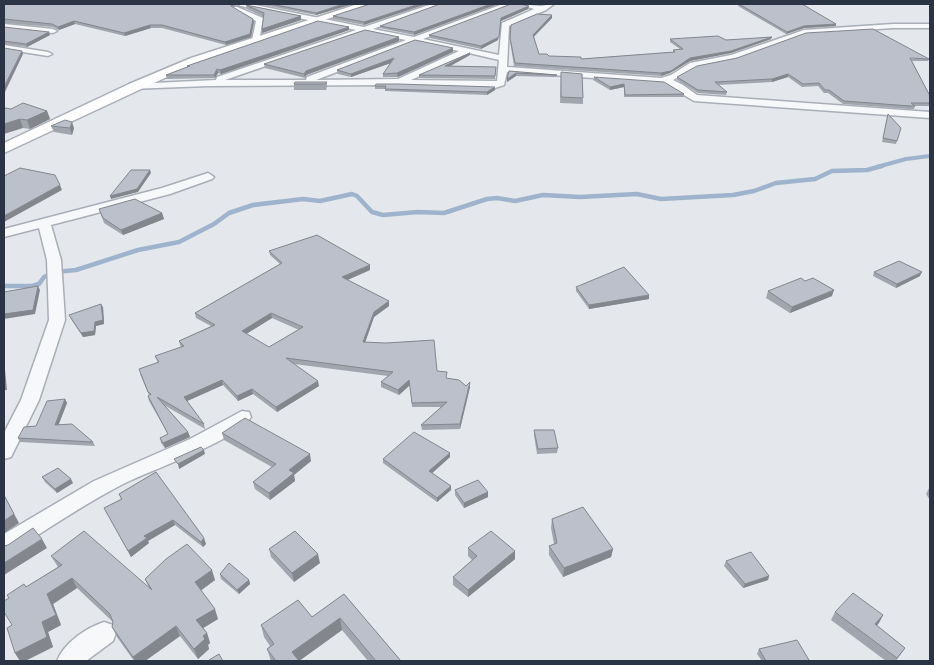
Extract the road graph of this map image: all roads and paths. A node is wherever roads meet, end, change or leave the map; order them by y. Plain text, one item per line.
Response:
1 (231, 4) edge
2 (241, 4) edge
3 (366, 4) edge
4 (438, 4) edge
5 (508, 4) edge
6 (521, 4) edge
7 (548, 6) edge
8 (318, 19) junction
9 (4, 26) edge
10 (930, 26) edge
11 (363, 30) junction
12 (52, 31) edge
13 (256, 40) junction
14 (413, 40) junction
15 (4, 47) edge
16 (467, 51) junction
17 (48, 54) dead end
18 (503, 58) junction
19 (502, 69) junction
20 (665, 80) junction
21 (397, 82) junction
22 (208, 84) junction
23 (298, 84) junction
24 (133, 87) junction
25 (930, 116) edge
26 (4, 149) edge
27 (208, 177) dead end
28 (48, 221) junction
29 (4, 232) edge
30 (242, 417) edge
31 (4, 452) edge
32 (4, 545) edge
33 (104, 633) dead end
34 (70, 661) edge

1 - 13 street
2 - 8 street
3 - 8 street
4 - 11 street
5 - 14 street
6 - 7 street
7 - 18 street
8 - 11 street
8 - 13 street
9 - 12 street
10 - 20 street
11 - 14 street
11 - 22 street
13 - 24 street
14 - 16 street
14 - 23 street
15 - 17 street
16 - 18 street
16 - 21 street
18 - 19 street
19 - 20 street
19 - 21 street
20 - 25 street
21 - 23 street
22 - 23 street
22 - 24 street
24 - 26 street
27 - 28 street
28 - 29 street
28 - 31 street
30 - 32 street
33 - 34 street

